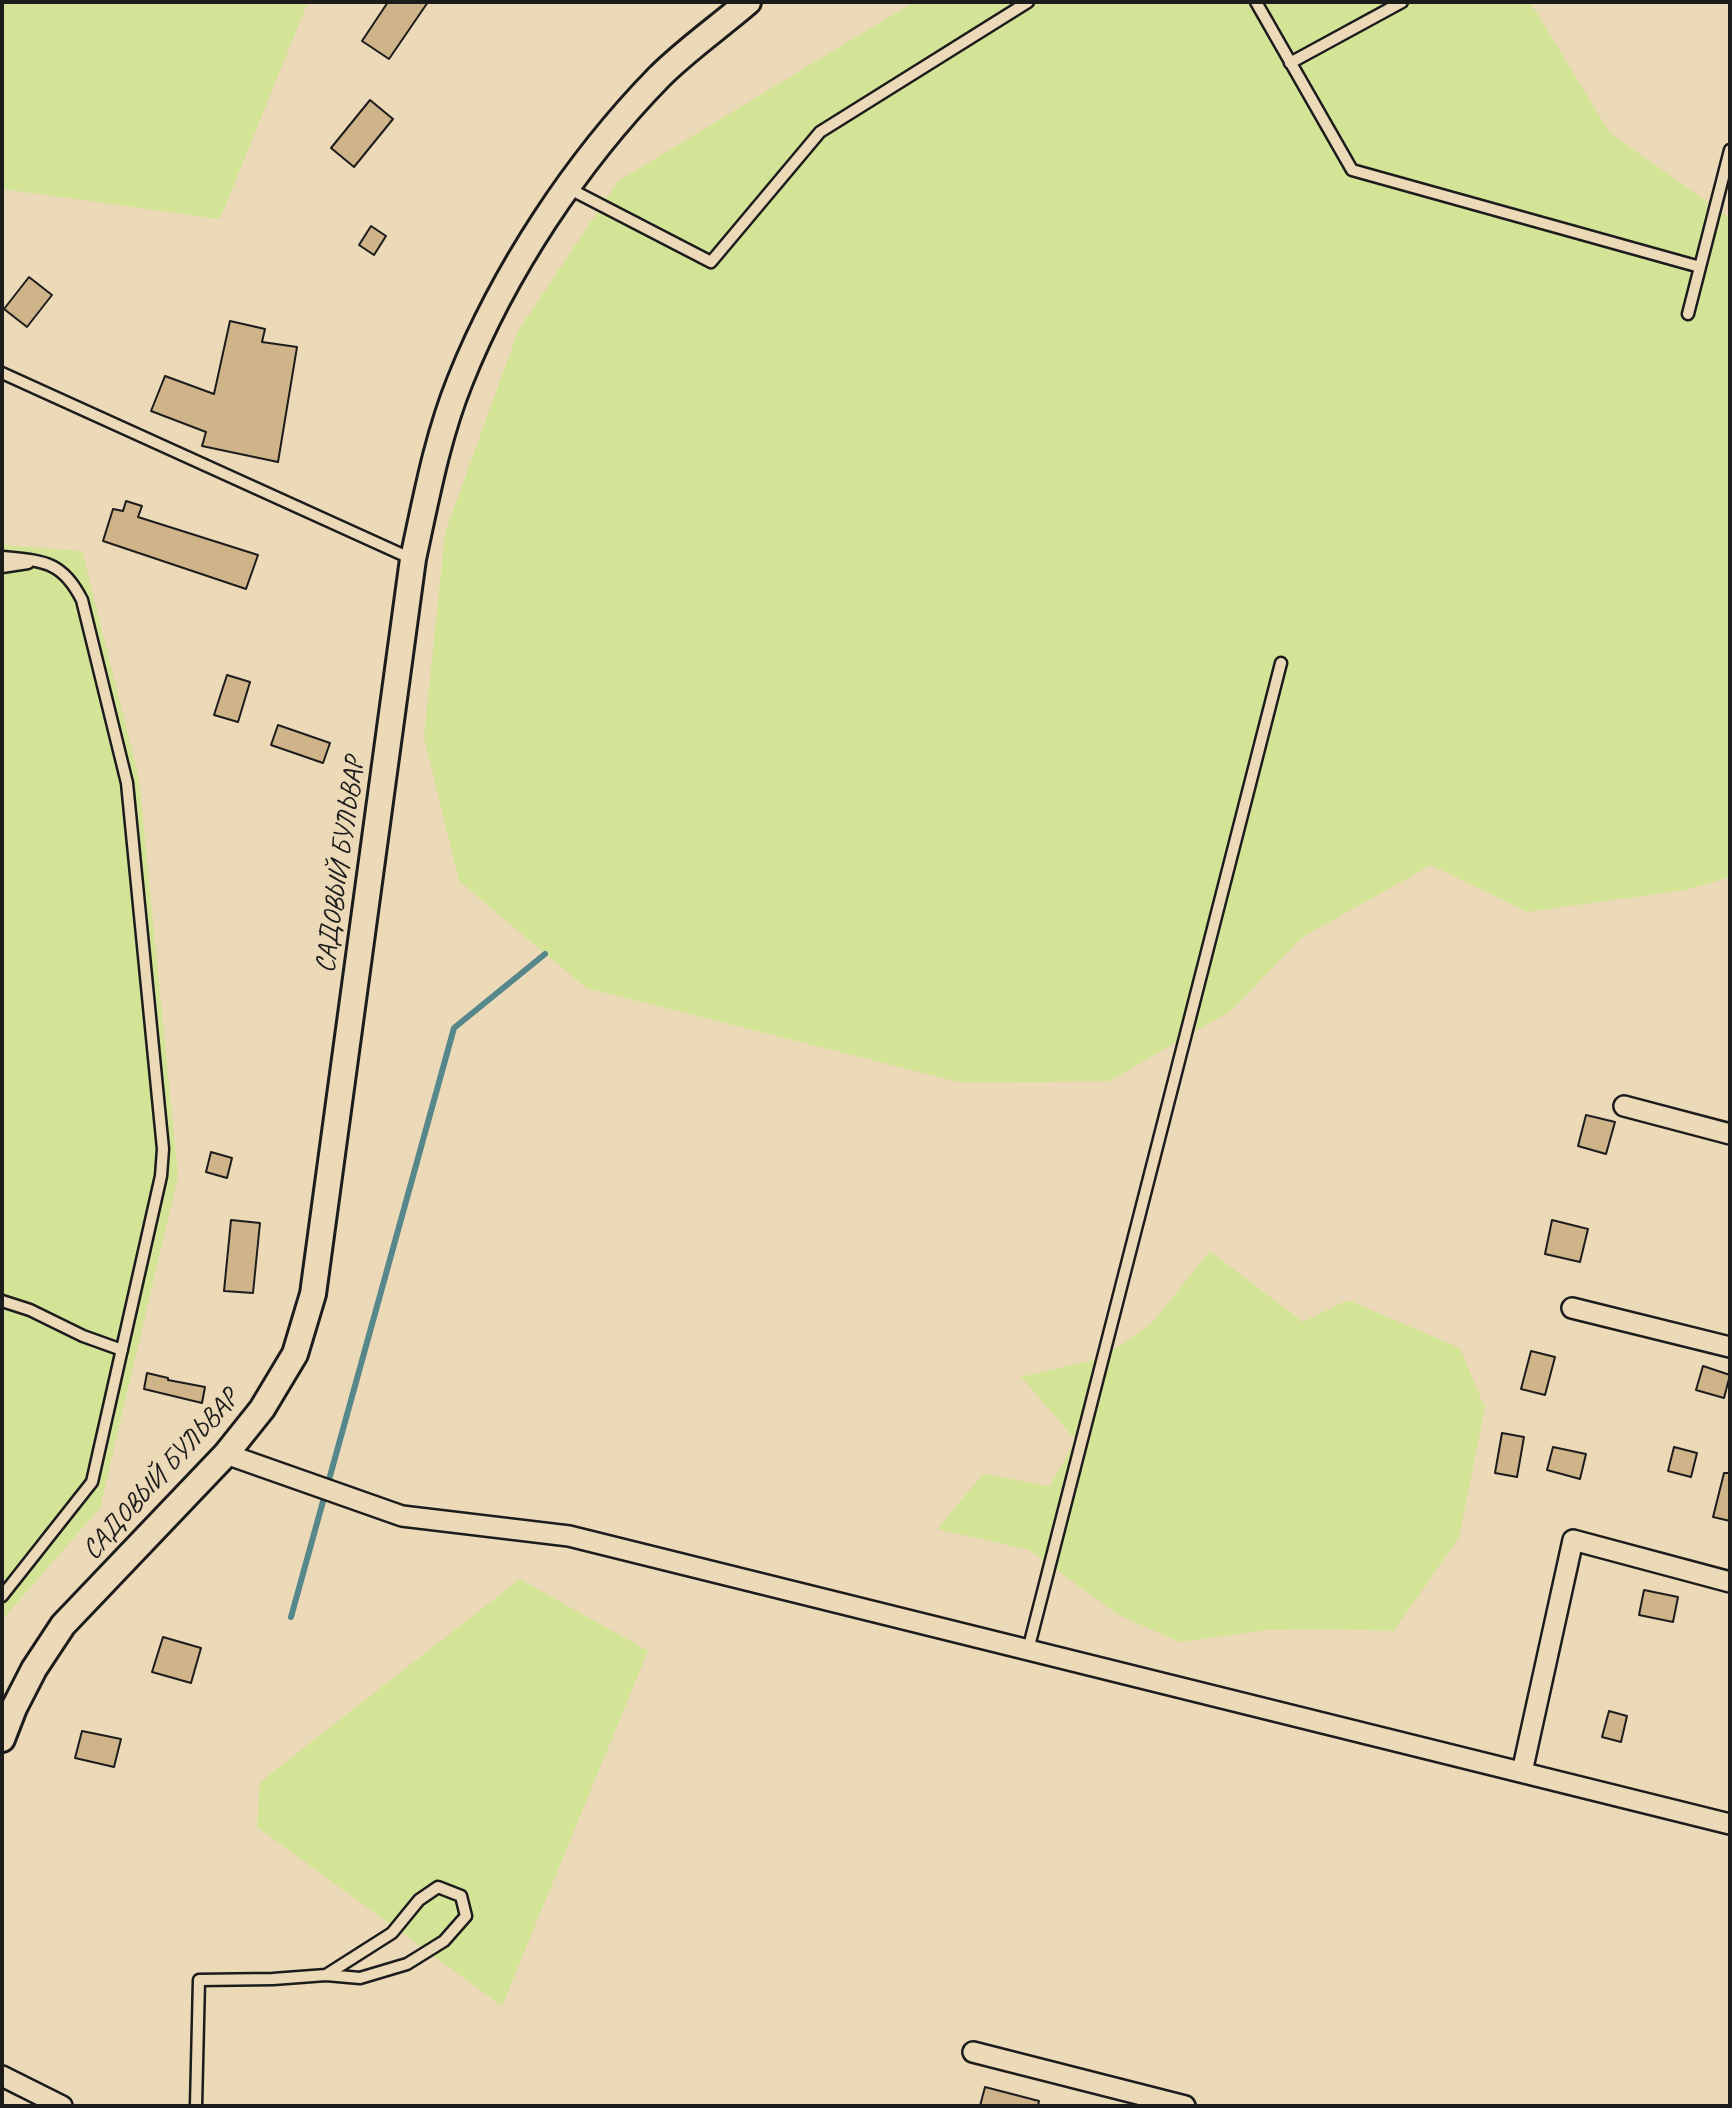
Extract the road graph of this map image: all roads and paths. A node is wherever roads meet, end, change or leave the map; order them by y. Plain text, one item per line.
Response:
1 (748, 2) edge
2 (1028, 2) edge
3 (1256, 2) edge
4 (1402, 2) edge
5 (1290, 63) junction
6 (1730, 150) edge
7 (568, 188) junction
8 (1700, 267) junction
9 (1688, 314) dead end
10 (2, 373) edge
11 (2, 557) edge
12 (413, 559) junction
13 (42, 561) junction
14 (2, 567) edge
15 (1281, 663) dead end
16 (1624, 1107) dead end
17 (1730, 1134) edge
18 (2, 1301) edge
19 (1572, 1308) dead end
20 (1730, 1347) edge
21 (122, 1350) junction
22 (226, 1454) junction
23 (1730, 1582) edge
24 (2, 1596) edge
25 (1028, 1650) junction
26 (2, 1740) edge
27 (1522, 1772) junction
28 (1730, 1824) edge
29 (326, 1975) junction
30 (974, 2052) dead end
31 (2, 2076) edge
32 (62, 2106) edge
33 (196, 2106) edge
34 (1185, 2106) edge

1 - 7 street, САДОВЫЙ БУЛЬВАР
2 - 7 lane
3 - 5 lane
4 - 5 lane
5 - 8 lane
6 - 8 lane
7 - 12 street, САДОВЫЙ БУЛЬВАР
8 - 9 lane
10 - 12 lane
11 - 13 lane
12 - 22 street, САДОВЫЙ БУЛЬВАР
13 - 14 lane
13 - 21 lane
15 - 25 lane
16 - 17 street
18 - 21 lane
19 - 20 street
21 - 24 lane
22 - 25 street
22 - 26 street, САДОВЫЙ БУЛЬВАР
23 - 27 street
25 - 27 street
27 - 28 street
29 - 29 lane
29 - 33 lane
30 - 34 street
31 - 32 street

